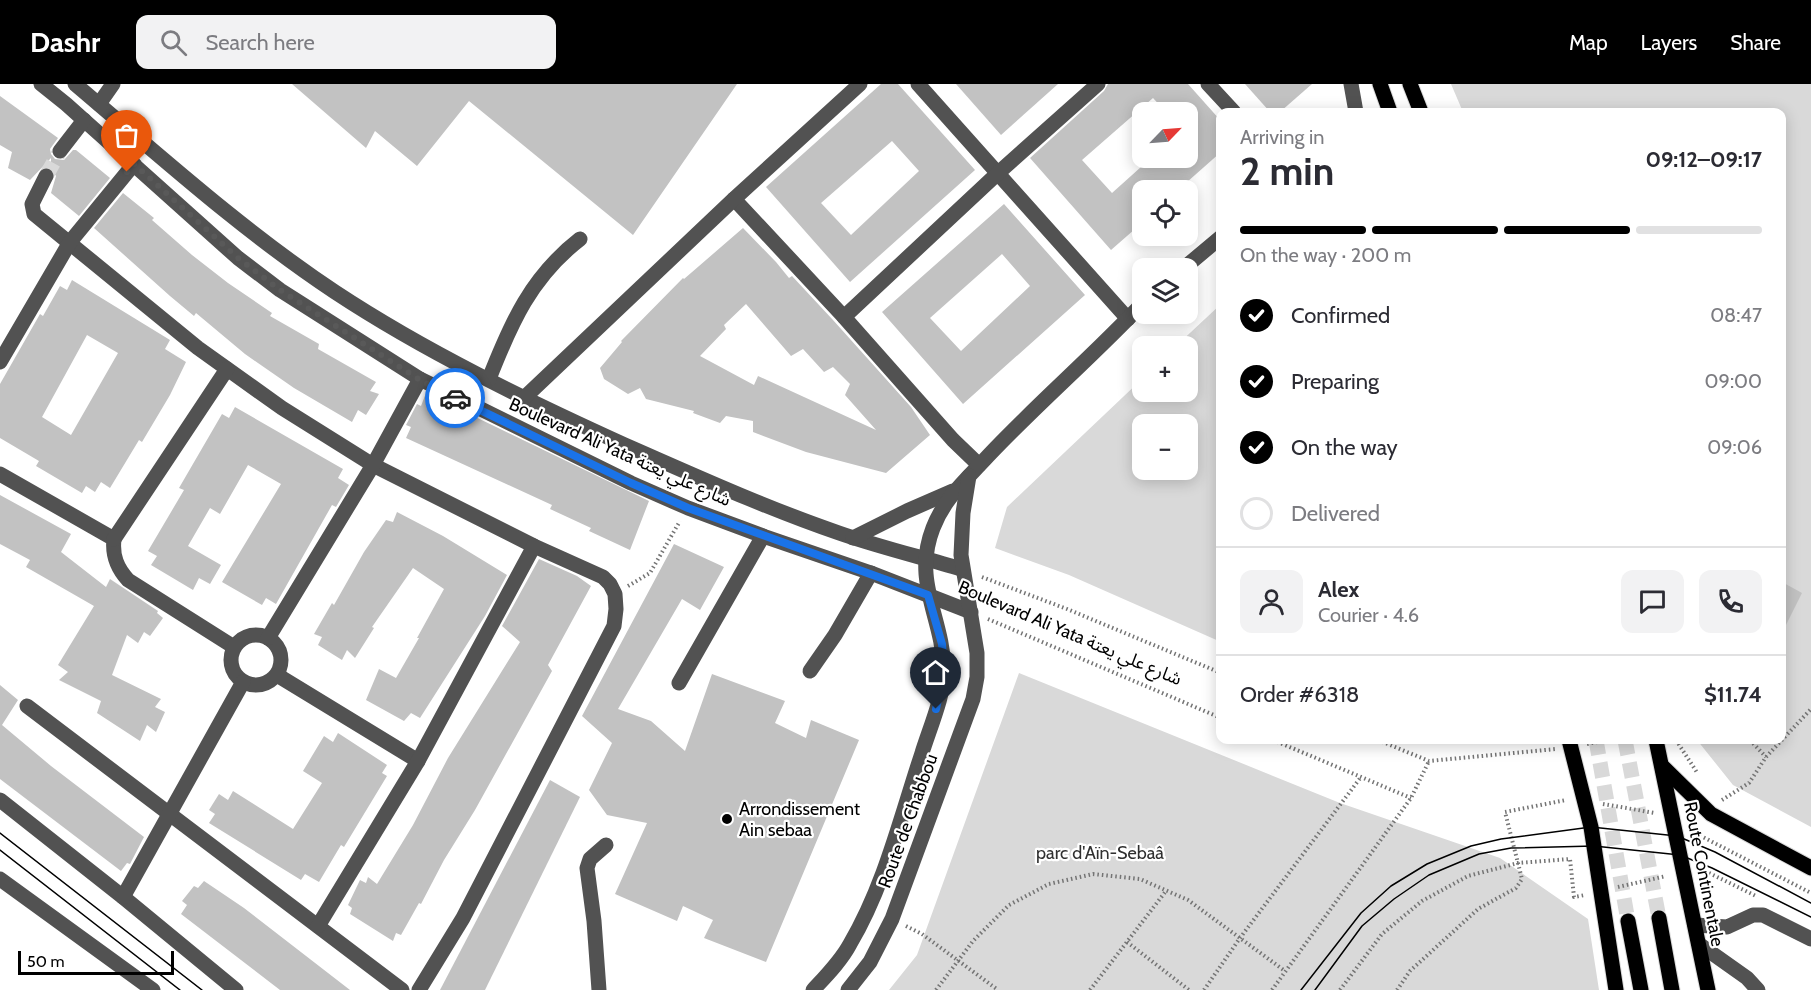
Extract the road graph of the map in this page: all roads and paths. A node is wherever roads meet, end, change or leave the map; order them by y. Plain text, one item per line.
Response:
1 (41, 84) edge
2 (75, 84) edge
3 (113, 84) edge
4 (860, 84) edge
5 (918, 84) edge
6 (1098, 84) edge
7 (1208, 84) edge
8 (1351, 84) edge
9 (1380, 84) edge
10 (1411, 87) edge
11 (99, 104) junction
12 (1229, 108) edge
13 (1355, 108) edge
14 (1386, 108) edge
15 (1419, 108) edge
16 (84, 120) junction
17 (60, 151) tunnel mouth
18 (134, 164) junction
19 (997, 174) junction
20 (46, 176) tunnel mouth
21 (734, 199) junction
22 (580, 239) dead end
23 (1216, 241) edge
24 (70, 242) junction
25 (1196, 258) edge
26 (1132, 315) edge
27 (844, 317) junction
28 (1128, 319) junction
29 (0, 362) edge
30 (227, 369) junction
31 (489, 379) junction
32 (420, 380) junction
33 (524, 398) junction
34 (373, 465) junction
35 (974, 471) junction
36 (0, 474) edge
37 (953, 491) junction
38 (688, 508) junction
39 (763, 536) junction
40 (853, 538) junction
41 (114, 539) junction
42 (534, 546) junction
43 (925, 558) junction
44 (962, 569) junction
45 (871, 573) junction
46 (615, 594) junction
47 (928, 595) junction
48 (971, 612) junction
49 (268, 638) junction
50 (234, 647) junction
51 (810, 671) dead end
52 (1216, 672) edge
53 (277, 675) junction
54 (243, 682) junction
55 (680, 683) dead end
56 (27, 706) dead end
57 (1811, 709) edge
58 (1216, 716) edge
59 (1786, 736) edge
60 (1282, 744) edge
61 (1388, 744) edge
62 (1562, 744) edge
63 (1570, 744) edge
64 (1657, 744) edge
65 (1679, 744) edge
66 (1754, 744) edge
67 (1778, 744) edge
68 (1766, 757) junction
69 (418, 761) junction
70 (1430, 761) junction
71 (1662, 766) junction
72 (1700, 776) dead end
73 (1360, 777) junction
74 (1411, 798) junction
75 (0, 800) edge
76 (1729, 808) dead end
77 (170, 814) junction
78 (1697, 834) dead end
79 (606, 845) dead end
80 (1518, 863) junction
81 (1811, 868) edge
82 (1684, 872) junction
83 (0, 879) edge
84 (1166, 891) junction
85 (1601, 891) junction
86 (1811, 893) edge
87 (123, 897) junction
88 (1760, 899) dead end
89 (1659, 918) tunnel mouth
90 (892, 920) junction
91 (1628, 921) tunnel mouth
92 (1695, 925) junction
93 (318, 926) junction
94 (1239, 938) junction
95 (1811, 939) edge
96 (1126, 942) junction
97 (1699, 944) junction
98 (958, 960) junction
99 (1285, 971) junction
100 (153, 990) edge
101 (236, 990) edge
102 (402, 990) edge
103 (419, 990) edge
104 (599, 990) edge
105 (813, 990) edge
106 (848, 990) edge
107 (936, 990) edge
108 (998, 990) edge
109 (1090, 990) edge
110 (1189, 990) edge
111 (1204, 990) edge
112 (1272, 990) edge
113 (1340, 990) edge
114 (1397, 990) edge
115 (1616, 990) edge
116 (1641, 990) edge
117 (1672, 990) edge
118 (1708, 990) edge
119 (1758, 990) edge

1 - 16 street, Boulevard Ali Yata شارع علي يعتة
2 - 11 street, Boulevard Ali Yata شارع علي يعتة
3 - 11 street
4 - 21 street
5 - 19 street
6 - 19 street
7 - 12 street
8 - 13 street
9 - 14 main road
10 - 15 main road
11 - 31 street, Boulevard Ali Yata شارع علي يعتة
16 - 17 street
16 - 18 street, Boulevard Ali Yata شارع علي يعتة
18 - 24 street
18 - 32 street, Boulevard Ali Yata شارع علي يعتة
19 - 27 street
19 - 28 street
20 - 24 street
21 - 27 street
21 - 33 street
22 - 31 street
23 - 25 street
24 - 29 street
24 - 30 street
26 - 28 street
27 - 35 street
28 - 35 street
30 - 34 street
30 - 41 street
31 - 33 street, Boulevard Ali Yata شارع علي يعتة
32 - 34 street
32 - 38 street, Boulevard Ali Yata شارع علي يعتة
33 - 40 street, Boulevard Ali Yata شارع علي يعتة
34 - 42 street
34 - 49 street
35 - 37 street
35 - 44 street, Route de Chabbou
36 - 41 street
37 - 40 street
37 - 43 street, Route de Chabbou
38 - 39 street, Boulevard Ali Yata شارع علي يعتة
38 - 46 path
39 - 45 street, Boulevard Ali Yata شارع علي يعتة
39 - 55 street
40 - 43 street, Boulevard Ali Yata شارع علي يعتة
41 - 50 street
42 - 46 street
42 - 69 street
43 - 44 street, Boulevard Ali Yata شارع علي يعتة
43 - 47 street, Route de Chabbou
44 - 48 street, Route de Chabbou
44 - 52 path, Boulevard Ali Yata شارع علي يعتة
45 - 47 street, Boulevard Ali Yata شارع علي يعتة
45 - 51 street
46 - 103 street
47 - 48 street, Boulevard Ali Yata شارع علي يعتة
47 - 105 street, Route de Chabbou
48 - 58 path, Boulevard Ali Yata شارع علي يعتة
48 - 90 street, Route de Chabbou
49 - 50 street
49 - 53 street
50 - 54 street
53 - 54 street
53 - 69 street
54 - 77 street
56 - 77 street
57 - 59 path
60 - 73 path
61 - 70 path
62 - 70 path
63 - 85 main road
64 - 71 main road, Route Continentale
65 - 72 path
66 - 68 path
67 - 68 path
68 - 76 path
69 - 93 street
70 - 74 path
71 - 81 main road
71 - 82 main road, Route Continentale
73 - 74 path
73 - 94 path
74 - 99 path
75 - 87 street
77 - 87 street
77 - 93 street
78 - 86 path
79 - 104 street
80 - 85 path
80 - 113 path
80 - 114 path
82 - 85 path
82 - 88 path
82 - 92 main road, Route Continentale
83 - 100 street
84 - 94 path
84 - 96 path
84 - 98 path
85 - 115 main road
87 - 101 street
89 - 117 main road
90 - 98 path
90 - 106 street, Route de Chabbou
91 - 116 main road
92 - 95 street
92 - 97 main road, Route Continentale
93 - 102 street
94 - 99 path
94 - 111 path
96 - 109 path
96 - 110 path
97 - 118 main road, Route Continentale
97 - 119 street
98 - 107 path
98 - 108 path
99 - 112 path

